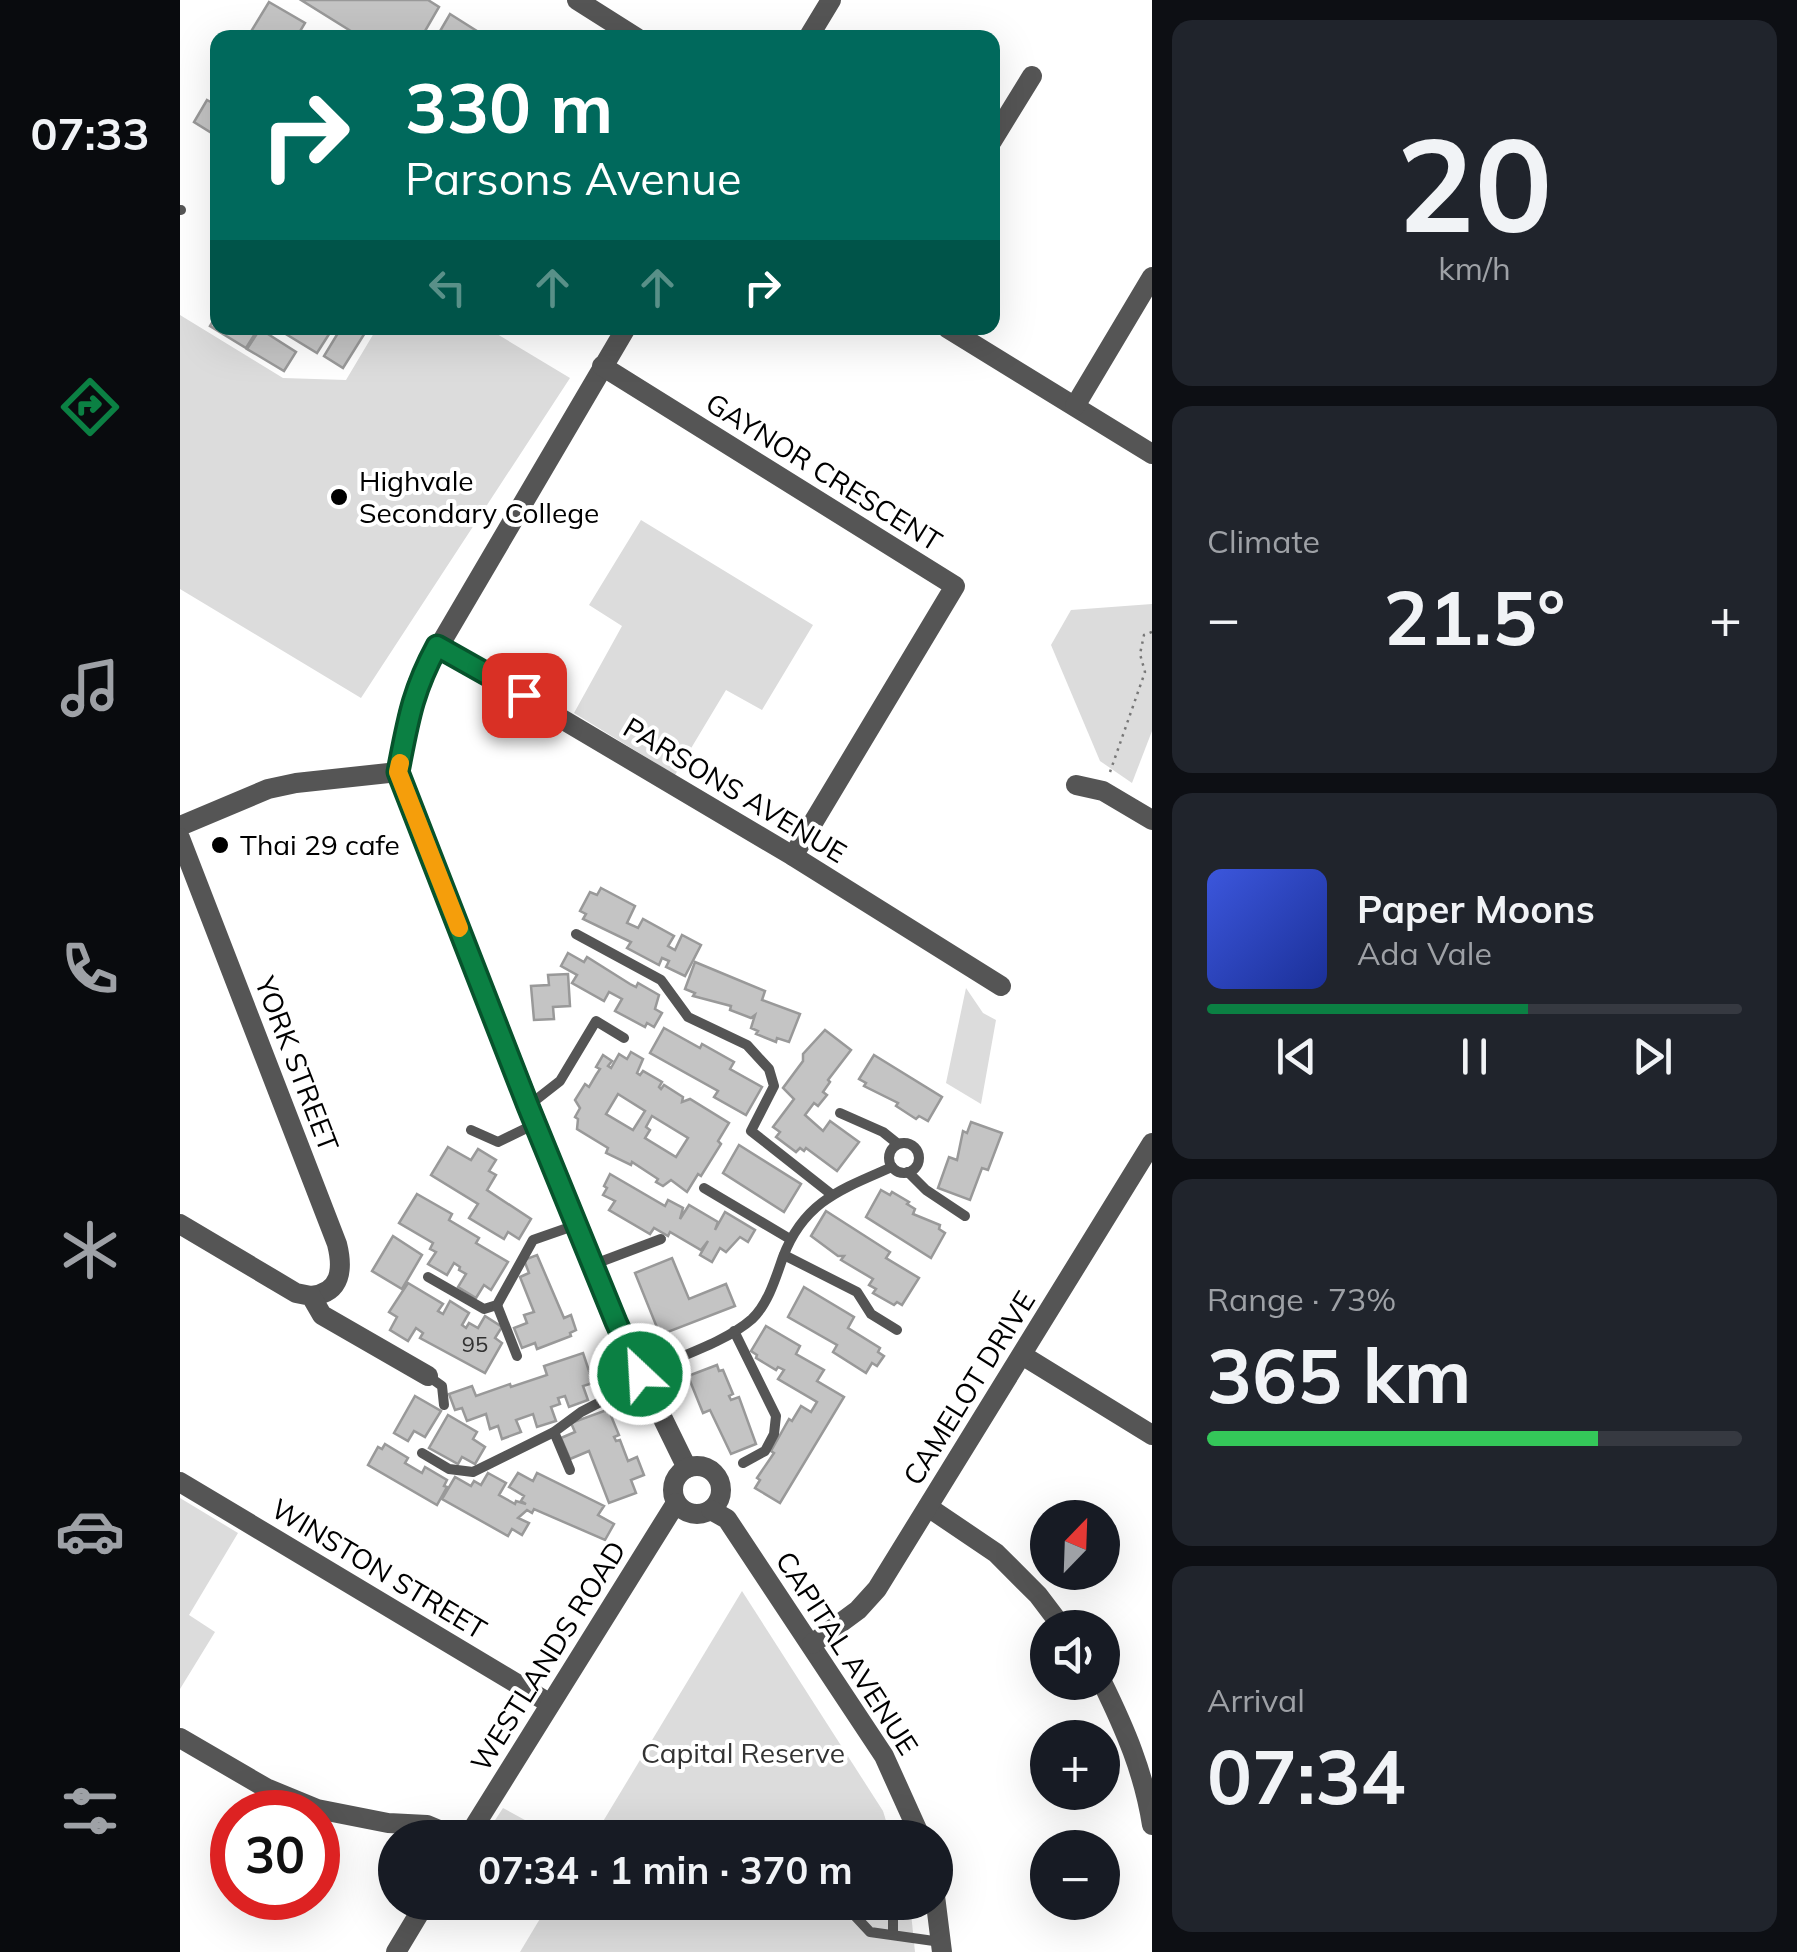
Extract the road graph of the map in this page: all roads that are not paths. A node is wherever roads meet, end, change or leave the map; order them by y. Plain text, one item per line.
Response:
1 (578, 0) edge
2 (831, 0) edge
3 (625, 30) edge
4 (813, 30) edge
5 (1032, 76) dead end
6 (1000, 129) edge
7 (1152, 277) edge
8 (622, 335) edge
9 (958, 335) edge
10 (602, 366) junction
11 (1074, 406) junction
12 (1152, 454) edge
13 (437, 646) junction
14 (398, 772) junction
15 (1076, 785) dead end
16 (1152, 820) edge
17 (180, 826) edge
18 (180, 838) edge
19 (793, 856) junction
20 (576, 934) dead end
21 (1001, 986) dead end
22 (624, 1038) dead end
23 (840, 1113) dead end
24 (532, 1115) junction
25 (472, 1130) dead end
26 (1152, 1143) edge
27 (898, 1144) junction
28 (892, 1167) junction
29 (908, 1172) junction
30 (704, 1188) dead end
31 (831, 1194) junction
32 (965, 1216) dead end
33 (180, 1224) edge
34 (576, 1225) junction
35 (790, 1239) junction
36 (661, 1240) dead end
37 (784, 1255) junction
38 (592, 1265) junction
39 (428, 1277) dead end
40 (311, 1296) junction
41 (497, 1305) junction
42 (897, 1330) dead end
43 (734, 1331) junction
44 (1022, 1355) junction
45 (517, 1356) dead end
46 (428, 1376) joint
47 (641, 1377) junction
48 (444, 1405) dead end
49 (554, 1432) junction
50 (1152, 1435) edge
51 (422, 1453) dead end
52 (743, 1463) dead end
53 (686, 1468) junction
54 (570, 1470) dead end
55 (180, 1482) edge
56 (676, 1503) junction
57 (928, 1507) junction
58 (711, 1510) junction
59 (1049, 1610) edge
60 (812, 1644) junction
61 (1111, 1700) edge
62 (550, 1704) junction
63 (180, 1738) edge
64 (477, 1820) edge
65 (914, 1820) edge
66 (378, 1822) edge
67 (1152, 1825) edge
68 (415, 1920) edge
69 (859, 1920) edge
70 (893, 1920) edge
71 (938, 1920) edge
72 (894, 1935) junction
73 (942, 1947) edge
74 (396, 1952) edge

1 - 3 street
2 - 4 street
5 - 6 street
7 - 11 street
8 - 10 street
9 - 11 street
10 - 13 street
10 - 19 street, GAYNOR CRESCENT
11 - 12 street
13 - 14 street
13 - 19 street, PARSONS AVENUE
14 - 17 street
14 - 24 street
15 - 16 street
18 - 40 street, YORK STREET
19 - 21 street, PARSONS AVENUE
20 - 31 lane
22 - 24 lane
23 - 27 lane
24 - 25 lane
24 - 34 street
26 - 44 street, CAMELOT DRIVE
27 - 28 lane
27 - 29 lane
28 - 29 lane
28 - 31 lane
29 - 32 lane
30 - 35 lane
31 - 35 lane
33 - 40 street
34 - 38 street
34 - 41 lane
35 - 37 lane
36 - 38 lane
37 - 42 lane
37 - 43 lane
38 - 47 street
39 - 41 lane
40 - 46 street
41 - 45 lane
43 - 47 lane
43 - 52 lane
44 - 50 street
44 - 57 street, CAMELOT DRIVE
46 - 48 lane
47 - 49 lane
47 - 53 street
49 - 51 lane
49 - 54 lane
53 - 56 street
53 - 58 street
55 - 62 street, WINSTON STREET
56 - 58 street
56 - 62 street, WESTLANDS ROAD
57 - 59 street
57 - 60 street, CAMELOT DRIVE
58 - 60 street, CAPITAL AVENUE
60 - 65 street, CAPITAL AVENUE
61 - 67 street
62 - 64 street, WESTLANDS ROAD
63 - 66 street
68 - 74 street
69 - 72 lane
70 - 72 lane
71 - 73 street
72 - 73 lane

